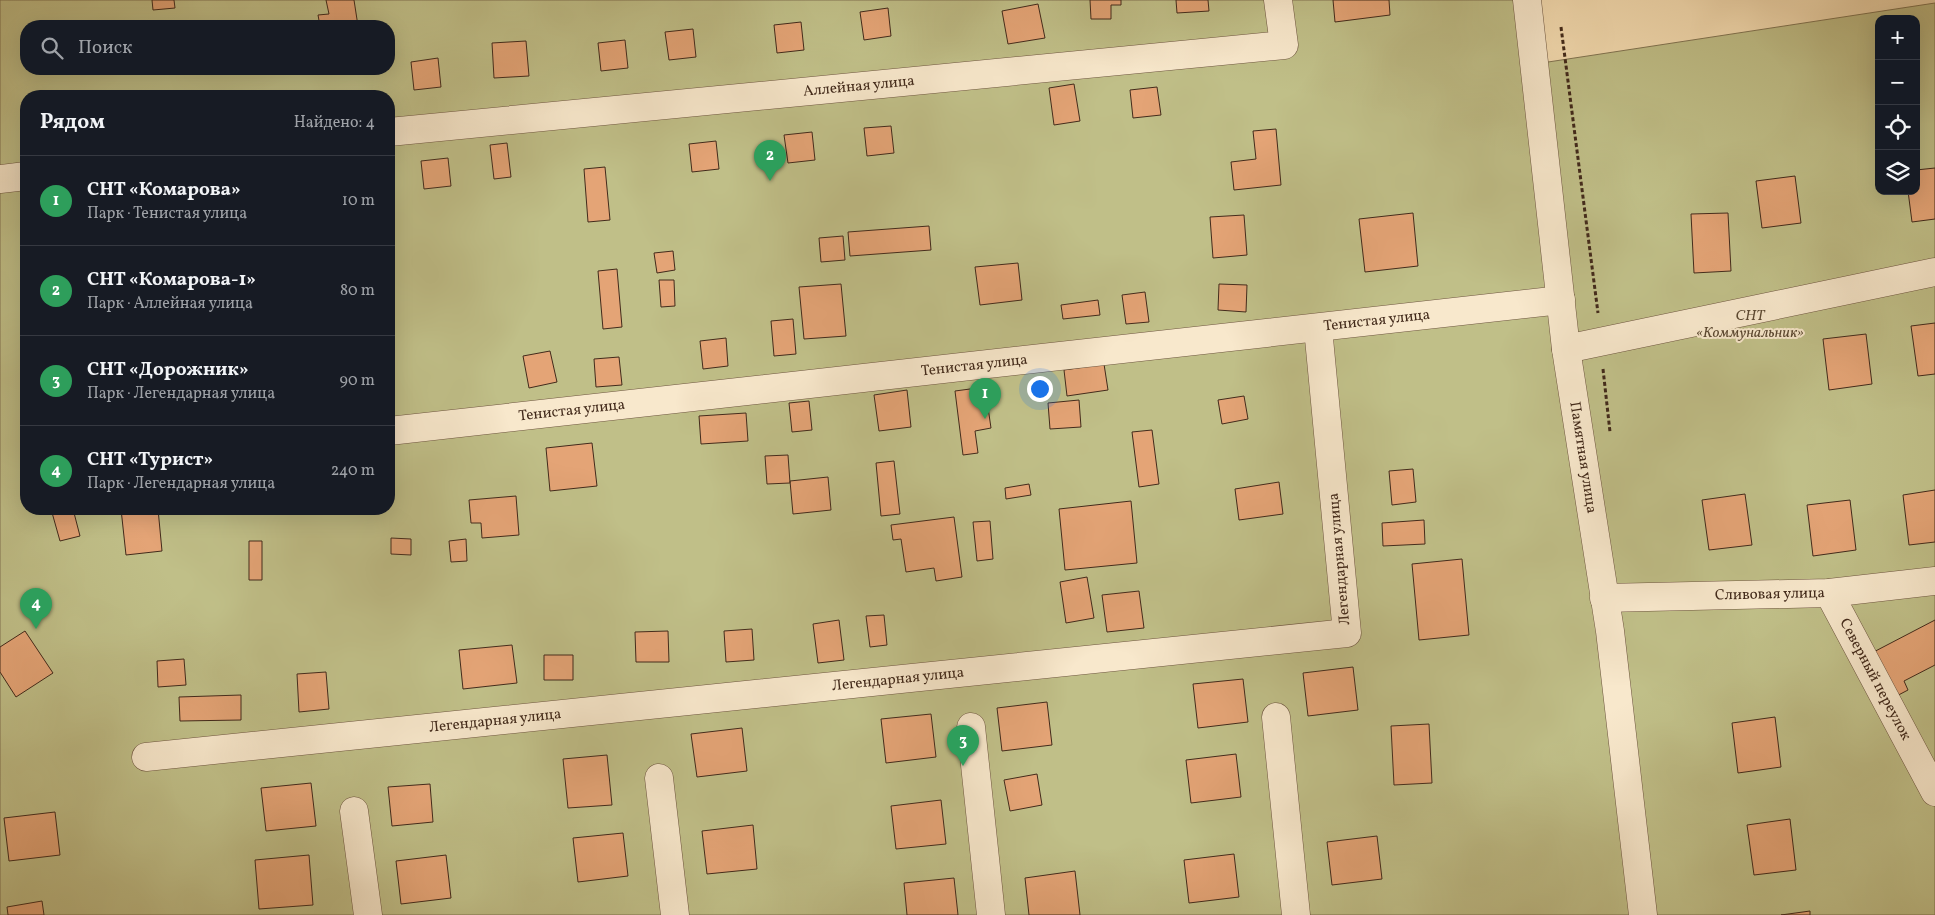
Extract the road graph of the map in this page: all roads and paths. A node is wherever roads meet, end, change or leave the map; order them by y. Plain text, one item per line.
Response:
1 (1278, 0) edge
2 (1527, 0) edge
3 (395, 131) edge
4 (20, 177) edge
5 (0, 179) edge
6 (1935, 272) edge
7 (1561, 300) junction
8 (1318, 328) junction
9 (1566, 349) junction
10 (395, 430) edge
11 (1935, 581) edge
12 (1829, 593) junction
13 (1604, 598) junction
14 (1276, 717) dead end
15 (971, 727) dead end
16 (146, 758) dead end
17 (659, 778) dead end
18 (1935, 792) edge
19 (354, 811) dead end
20 (368, 915) edge
21 (675, 915) edge
22 (990, 915) edge
23 (1296, 915) edge
24 (1643, 915) edge

1 - 3 street, Аллейная улица
2 - 7 street, Памятная улица
4 - 5 street
6 - 9 street
7 - 8 street, Тенистая улица
7 - 9 street, Памятная улица
8 - 10 street, Тенистая улица
8 - 16 street, Легендарная улица
9 - 13 street, Памятная улица
11 - 12 street, Сливовая улица
12 - 13 street, Сливовая улица
12 - 18 street, Северный переулок
13 - 24 street, Памятная улица
14 - 23 street
15 - 22 street
17 - 21 street
19 - 20 street

